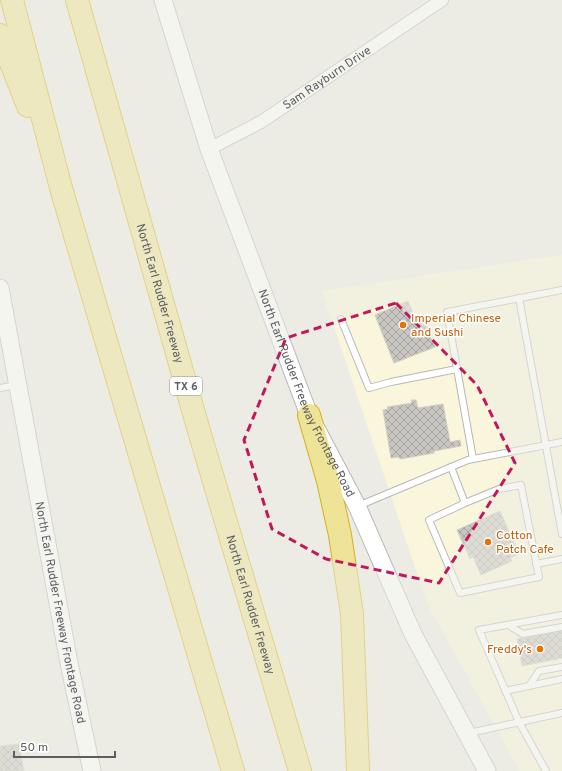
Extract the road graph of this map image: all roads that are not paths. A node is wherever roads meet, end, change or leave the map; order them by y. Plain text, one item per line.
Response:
1 (12, 0) edge
2 (77, 0) edge
3 (163, 0) edge
4 (442, 0) edge
5 (0, 35) edge
6 (209, 149) junction
7 (61, 188) junction
8 (0, 288) edge
9 (562, 290) edge
10 (519, 298) junction
11 (341, 319) dead end
12 (457, 369) junction
13 (18, 385) junction
14 (0, 388) edge
15 (309, 415) junction
16 (562, 442) edge
17 (546, 445) junction
18 (473, 459) junction
19 (451, 467) junction
20 (465, 504) junction
21 (357, 506) junction
22 (562, 534) edge
23 (562, 559) edge
24 (536, 564) junction
25 (562, 615) edge
26 (508, 625) junction
27 (562, 627) edge
28 (562, 667) edge
29 (562, 679) edge
30 (529, 686) junction
31 (505, 691) junction
32 (562, 713) edge
33 (519, 722) junction
34 (465, 733) junction
35 (92, 771) edge
36 (233, 771) edge
37 (300, 771) edge
38 (358, 771) edge
39 (487, 771) edge
40 (546, 771) edge

1 - 7 highway
2 - 37 highway, North Earl Rudder Freeway / TX 6
3 - 6 main road, North Earl Rudder Freeway Frontage Road
4 - 6 street, Sam Rayburn Drive
5 - 7 highway
6 - 15 main road, North Earl Rudder Freeway Frontage Road
7 - 36 highway
8 - 13 main road, North Earl Rudder Freeway Frontage Road
9 - 10 lane
10 - 12 lane
10 - 17 lane
11 - 12 lane
12 - 18 lane
13 - 14 lane
13 - 35 main road, North Earl Rudder Freeway Frontage Road
15 - 21 main road, North Earl Rudder Freeway Frontage Road
15 - 38 highway
16 - 17 lane
17 - 18 lane
17 - 22 lane
18 - 19 lane
19 - 20 lane
19 - 21 lane
20 - 24 lane
20 - 24 lane
21 - 34 main road, North Earl Rudder Freeway Frontage Road
23 - 24 lane
25 - 26 lane
26 - 27 lane
26 - 31 lane
28 - 30 lane
29 - 30 lane
30 - 31 lane
31 - 33 lane
32 - 33 lane
33 - 34 lane
33 - 40 lane
34 - 39 main road, North Earl Rudder Freeway Frontage Road

